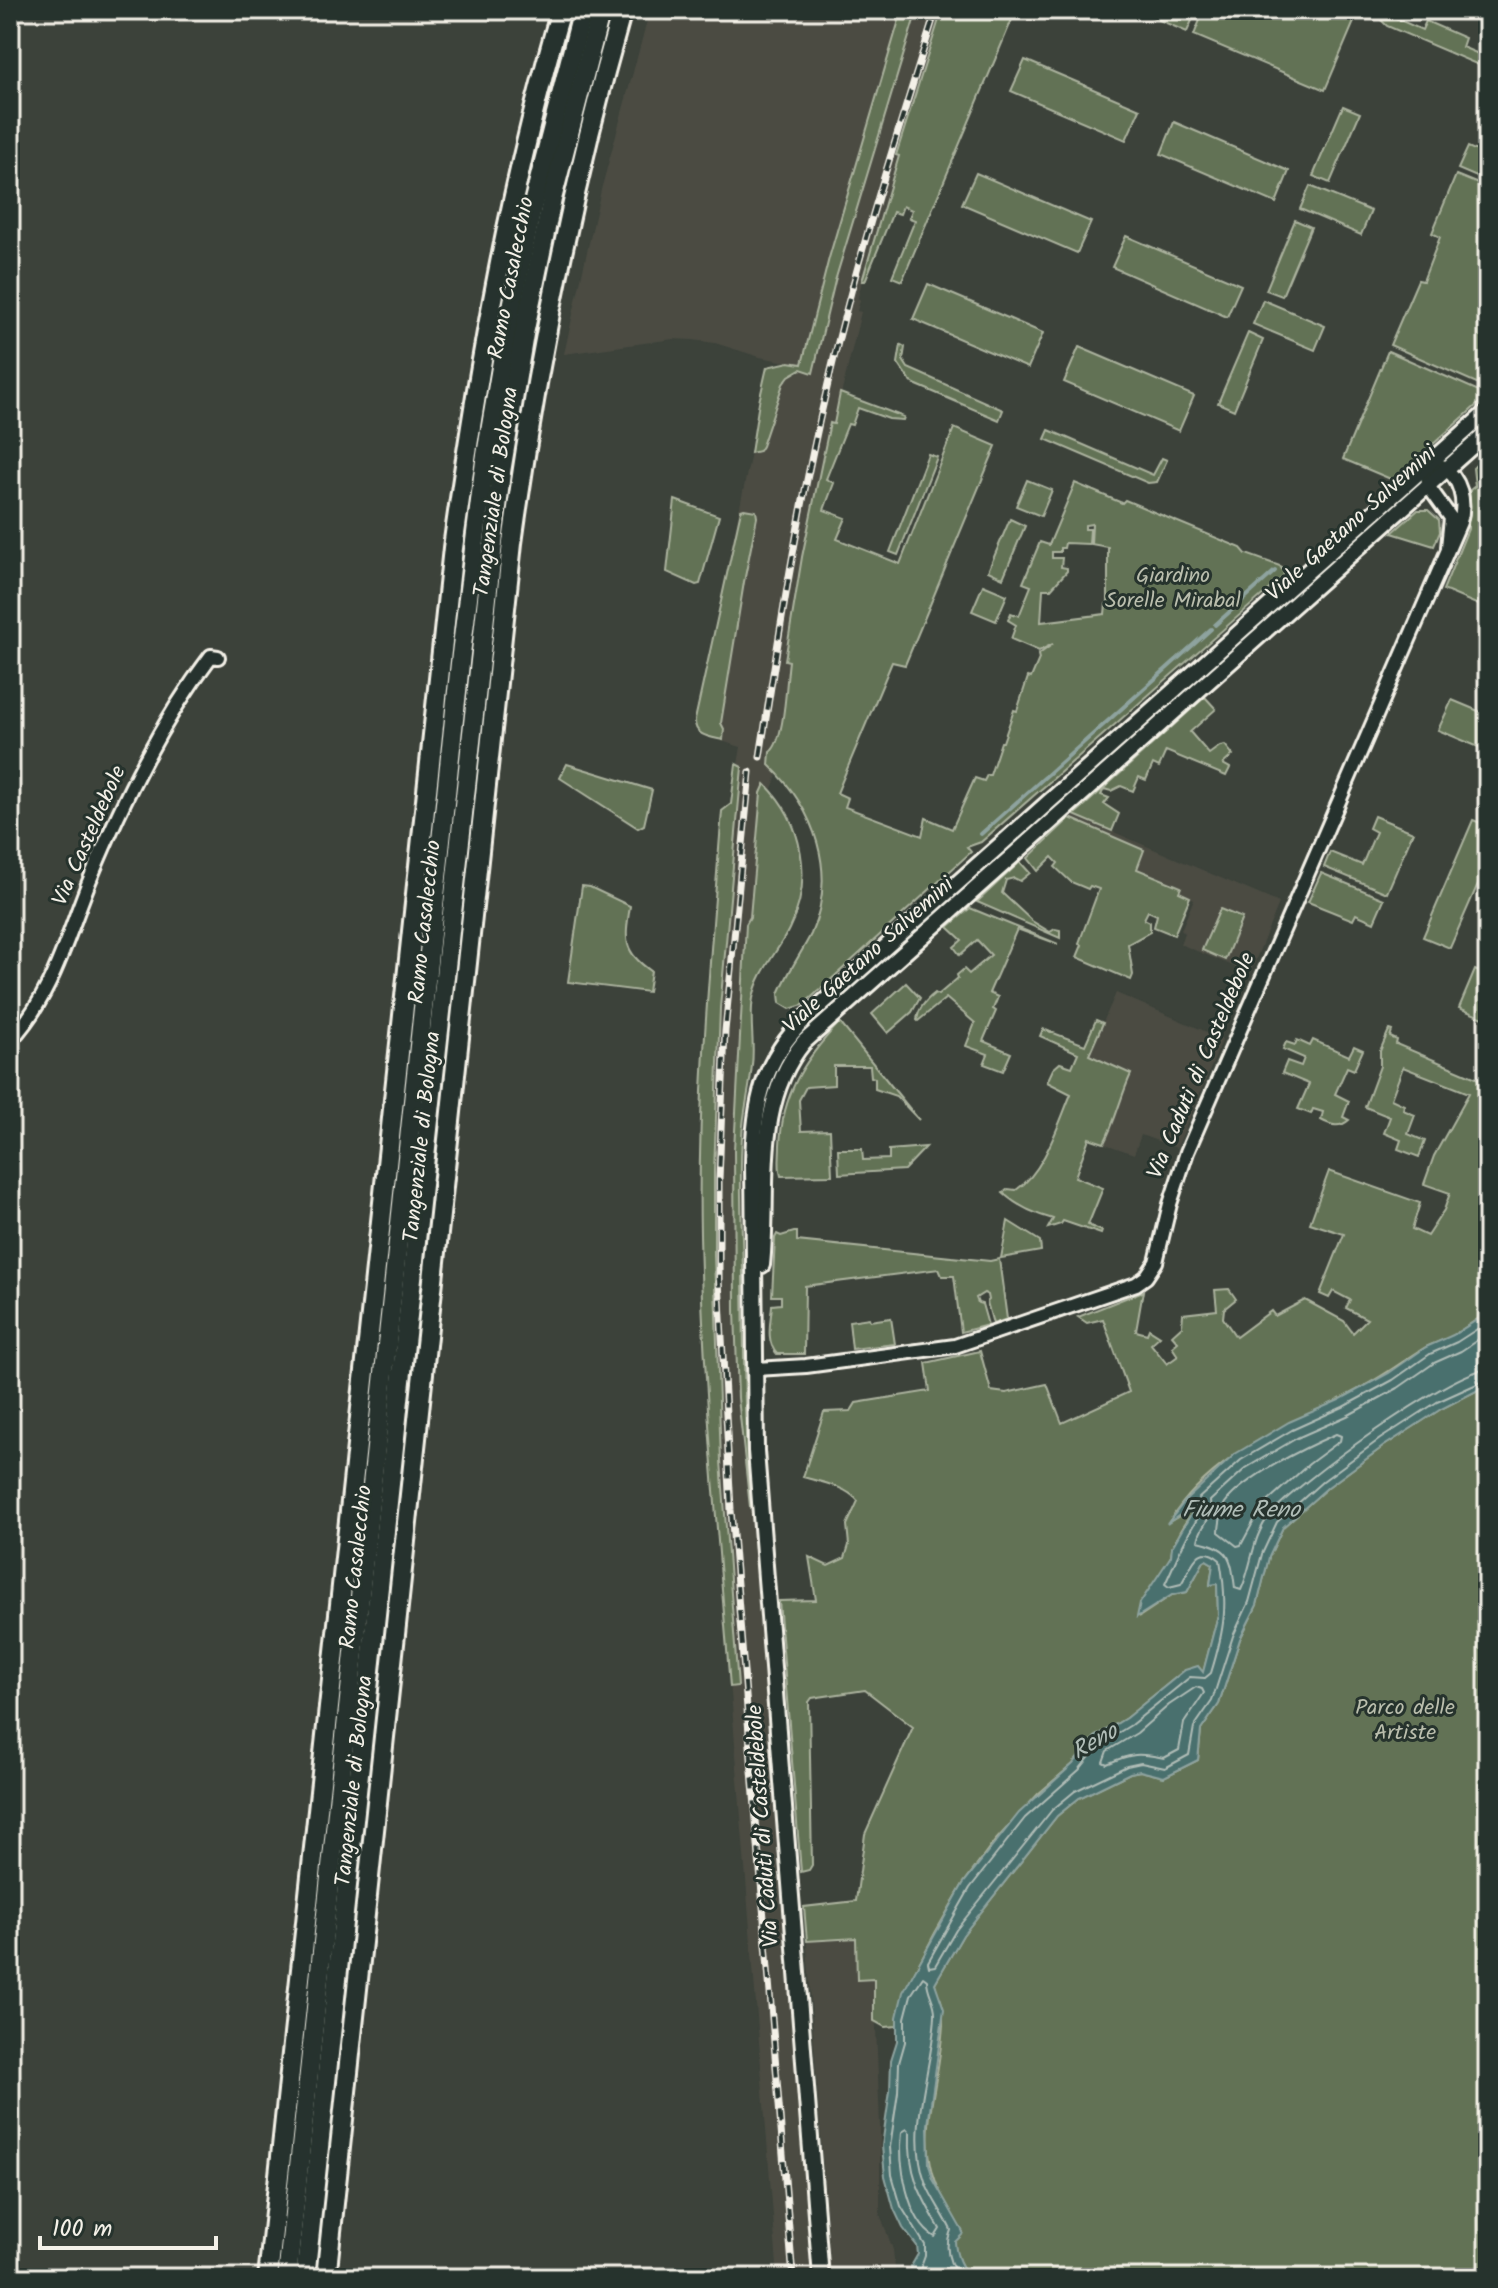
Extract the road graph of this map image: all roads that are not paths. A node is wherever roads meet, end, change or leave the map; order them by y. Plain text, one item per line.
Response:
1 (561, 10) edge
2 (583, 10) edge
3 (601, 10) edge
4 (622, 10) edge
5 (1488, 411) edge
6 (1488, 432) edge
7 (1427, 466) junction
8 (1447, 469) junction
9 (1428, 486) junction
10 (1448, 547) junction
11 (218, 657) dead end
12 (941, 896) junction
13 (952, 909) junction
14 (10, 1041) edge
15 (756, 1321) junction
16 (756, 1369) junction
17 (268, 2278) edge
18 (287, 2278) edge
19 (305, 2278) edge
20 (326, 2278) edge
21 (821, 2278) edge

1 - 17 highway, Tangenziale di Bologna
2 - 18 highway, Ramo Casalecchio
3 - 19 highway, Ramo Casalecchio
4 - 20 highway, Tangenziale di Bologna
5 - 7 main road, Viale Gaetano Salvemini
6 - 8 main road, Viale Gaetano Salvemini
7 - 8 street
7 - 9 street
7 - 12 main road, Viale Gaetano Salvemini
8 - 9 main road, Viale Gaetano Salvemini
8 - 10 street, Via Caduti di Casteldebole
9 - 10 street, Via Caduti di Casteldebole
9 - 13 main road, Viale Gaetano Salvemini
10 - 16 street, Via Caduti di Casteldebole
11 - 14 street, Via Casteldebole
12 - 13 main road
12 - 15 main road, Viale Gaetano Salvemini
13 - 15 main road, Viale Gaetano Salvemini
15 - 16 main road, Via Caduti di Casteldebole
16 - 21 main road, Via Caduti di Casteldebole

